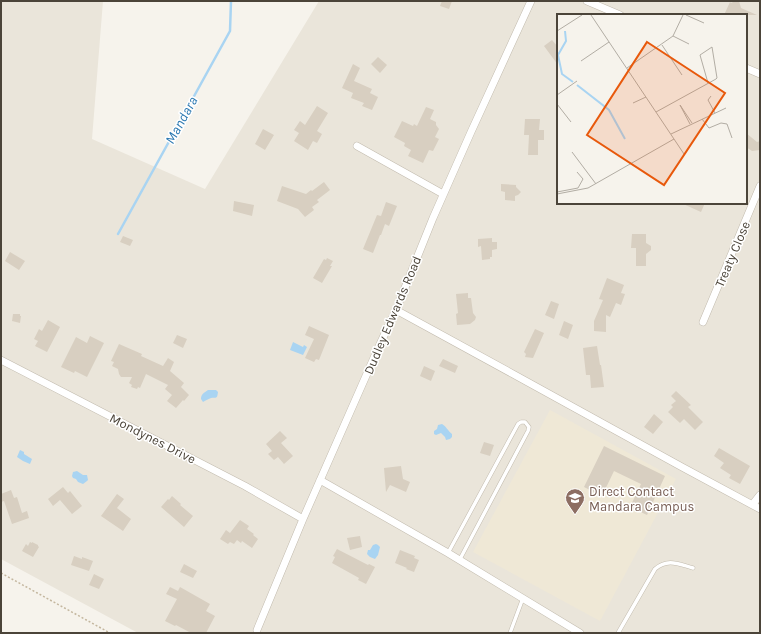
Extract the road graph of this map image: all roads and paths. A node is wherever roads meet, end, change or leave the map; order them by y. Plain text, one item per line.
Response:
1 (531, 1) edge
2 (587, 1) edge
3 (618, 14) edge
4 (747, 68) edge
5 (760, 74) edge
6 (357, 146) dead end
7 (760, 186) edge
8 (443, 194) junction
9 (396, 310) junction
10 (703, 322) dead end
11 (1, 360) edge
12 (320, 480) junction
13 (760, 495) edge
14 (753, 504) junction
15 (760, 509) edge
16 (303, 519) junction
17 (448, 552) junction
18 (460, 559) junction
19 (693, 568) dead end
20 (1, 573) edge
21 (524, 598) junction
22 (257, 630) dead end
23 (110, 633) edge
24 (510, 633) edge
25 (580, 633) edge
26 (618, 633) edge

1 - 8 street, Dudley Edwards Road
2 - 3 street
4 - 5 street
6 - 8 street
7 - 10 street, Treaty Close
8 - 9 street, Dudley Edwards Road
9 - 12 street, Dudley Edwards Road
9 - 14 street
11 - 16 street, Mondynes Drive
12 - 16 street, Dudley Edwards Road
12 - 17 street
13 - 14 street
14 - 15 street
16 - 22 street, Dudley Edwards Road
17 - 18 street
17 - 18 lane
18 - 21 street
19 - 26 lane
20 - 23 path
21 - 24 lane
21 - 25 street

